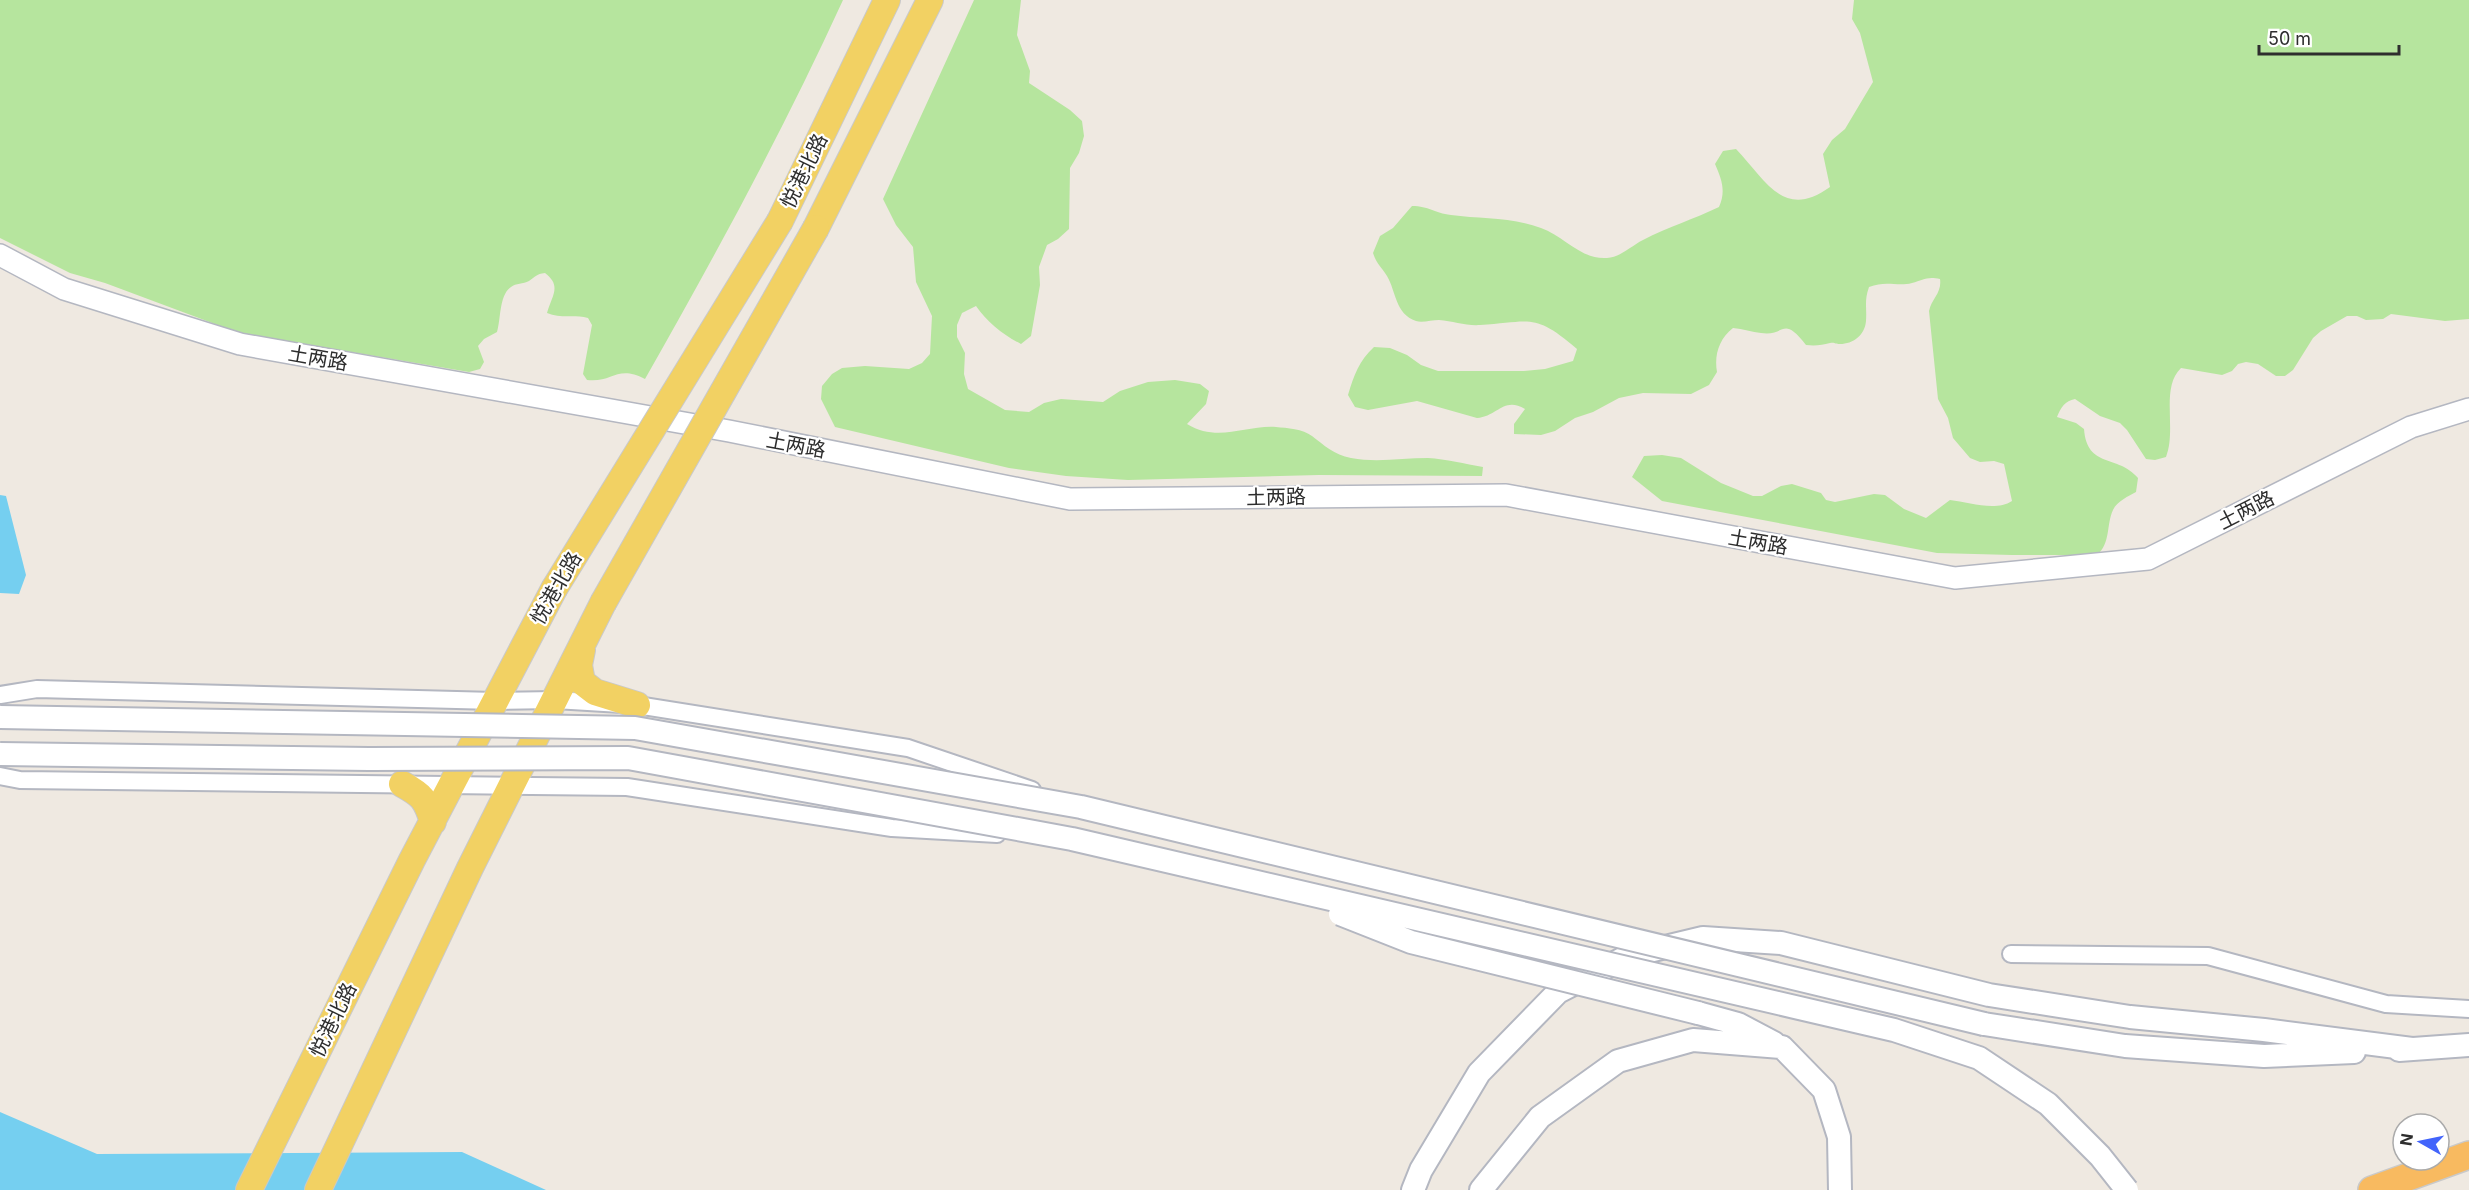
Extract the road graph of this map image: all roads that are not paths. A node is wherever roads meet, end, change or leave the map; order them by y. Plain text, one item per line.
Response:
1 (887, 0) edge
2 (930, 0) edge
3 (0, 255) edge
4 (2469, 409) edge
5 (583, 643) junction
6 (0, 695) edge
7 (555, 700) junction
8 (495, 701) junction
9 (637, 705) junction
10 (0, 717) edge
11 (0, 754) edge
12 (0, 776) edge
13 (402, 784) junction
14 (452, 785) junction
15 (512, 785) junction
16 (1081, 807) junction
17 (433, 822) junction
18 (1072, 839) junction
19 (1271, 887) junction
20 (2011, 954) dead end
21 (2469, 1009) edge
22 (2469, 1045) edge
23 (1782, 1047) junction
24 (2412, 1049) junction
25 (2469, 1155) edge
26 (249, 1190) edge
27 (318, 1190) edge
28 (1413, 1190) edge
29 (1481, 1190) edge
30 (1840, 1190) edge
31 (2127, 1190) edge
32 (2372, 1190) edge

1 - 8 main road, 悦港北路, bridge
2 - 5 main road, 悦港北路, bridge
3 - 4 street, 土两路
5 - 7 main road, 悦港北路
5 - 9 main road
6 - 8 street
7 - 8 street
7 - 9 street
7 - 15 main road, 悦港北路
8 - 14 main road, 悦港北路
9 - 16 street, bridge
10 - 16 main road, bridge
11 - 18 main road, bridge
12 - 13 street
13 - 14 street
13 - 17 main road
14 - 15 street
14 - 17 main road, 悦港北路
15 - 18 street, bridge
15 - 27 main road, 悦港北路
16 - 24 main road, bridge
17 - 26 main road, 悦港北路
18 - 19 main road, bridge
19 - 23 main road, bridge
19 - 31 main road, bridge
20 - 21 street
22 - 24 main road
23 - 29 main road
23 - 30 main road
24 - 28 main road, bridge
25 - 32 highway

